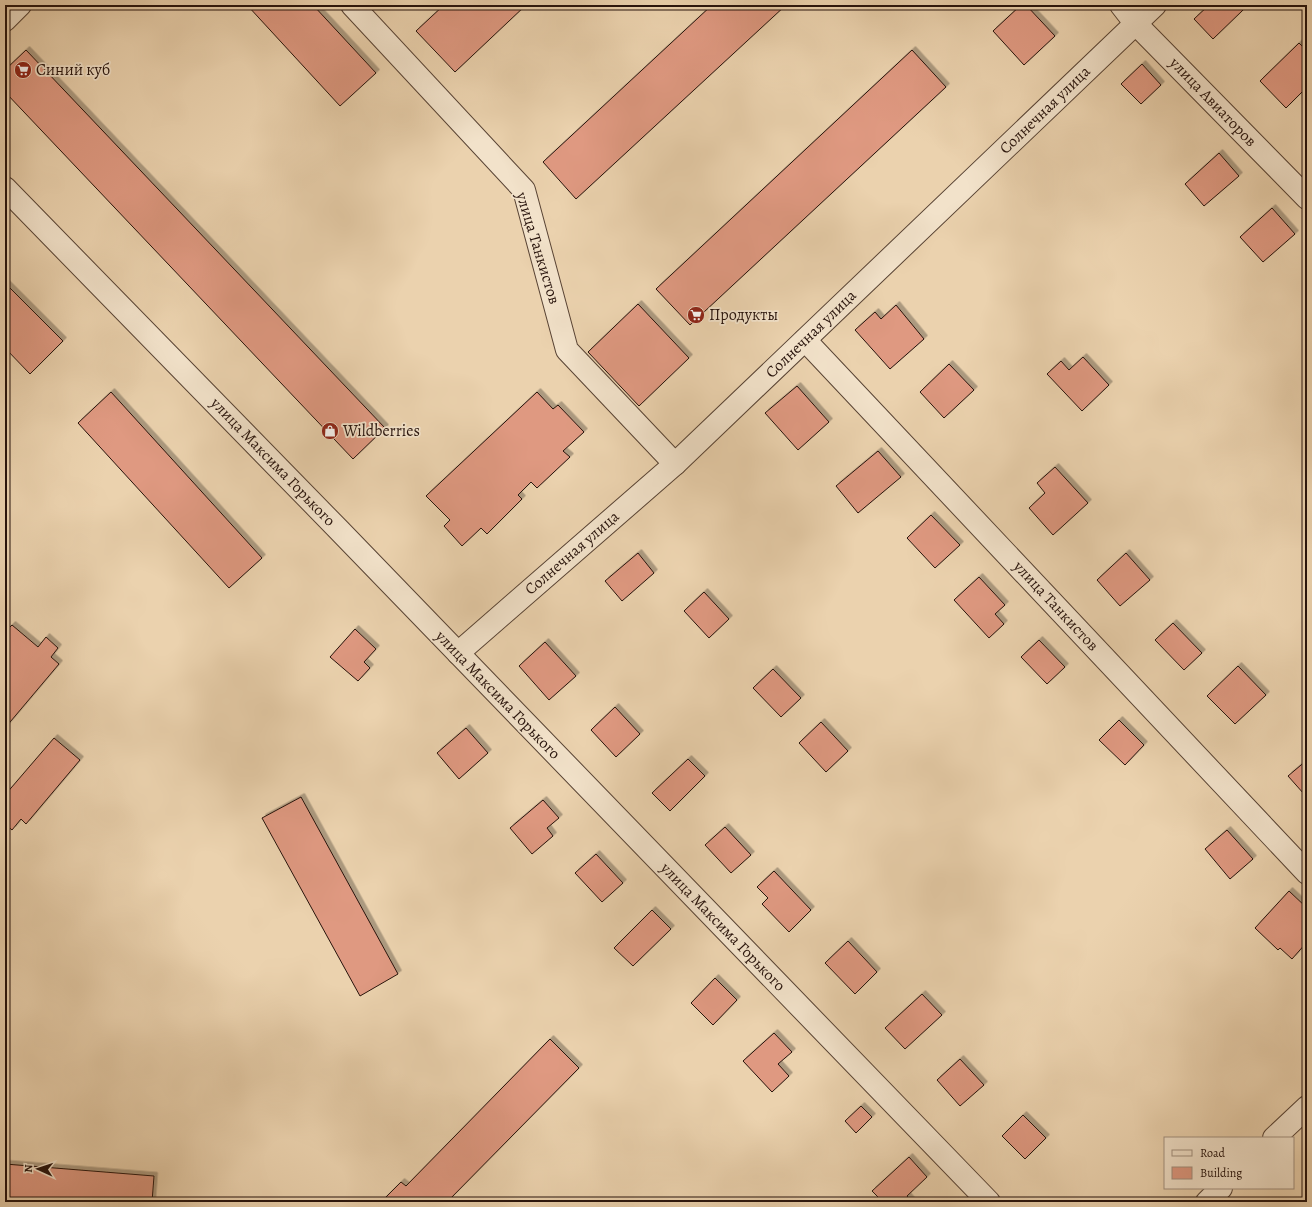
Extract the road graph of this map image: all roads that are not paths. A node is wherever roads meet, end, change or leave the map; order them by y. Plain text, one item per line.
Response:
1 (20, 5) edge
2 (352, 5) edge
3 (1121, 5) edge
4 (1155, 5) edge
5 (5, 20) edge
6 (1136, 23) junction
7 (5, 188) edge
8 (1307, 198) edge
9 (804, 340) junction
10 (675, 464) junction
11 (458, 653) junction
12 (1307, 872) edge
13 (1307, 1107) edge
14 (1275, 1137) edge
15 (1220, 1189) edge
16 (989, 1202) edge
17 (1206, 1202) edge

1 - 5 street
2 - 10 street, улица Танкистов
3 - 6 street, улица Авиаторов
4 - 6 street, Солнечная улица
6 - 8 street, улица Авиаторов
6 - 9 street, Солнечная улица
7 - 11 street, улица Максима Горького
9 - 10 street, Солнечная улица
9 - 12 street, улица Танкистов
10 - 11 street, Солнечная улица
11 - 16 street, улица Максима Горького
13 - 14 street
15 - 17 street

